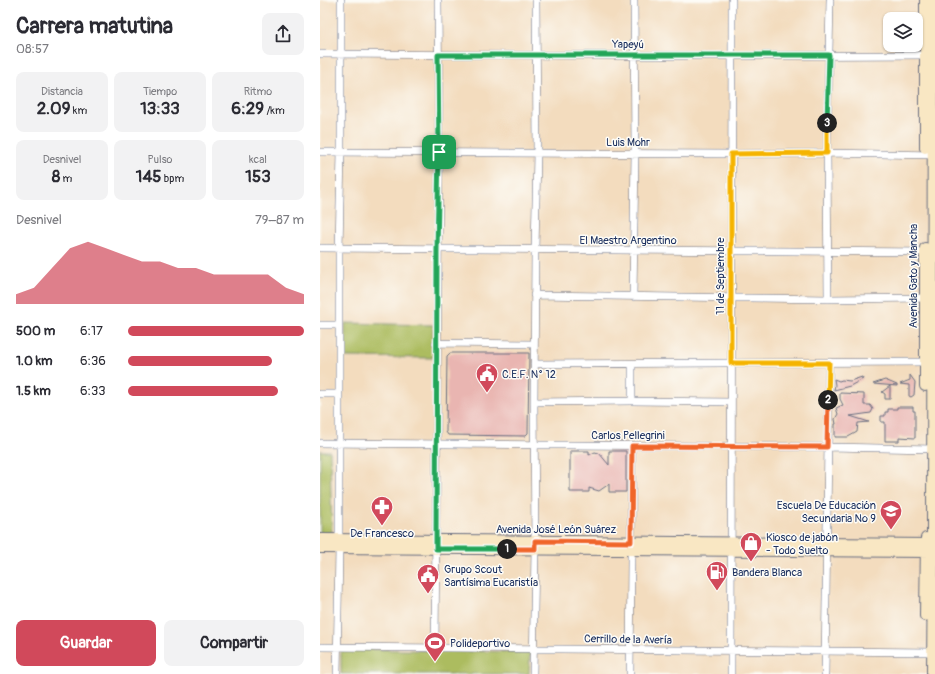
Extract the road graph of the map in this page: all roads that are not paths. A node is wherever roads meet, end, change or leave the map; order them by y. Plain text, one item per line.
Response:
1 (341, 0) edge
2 (438, 0) edge
3 (536, 0) edge
4 (634, 0) edge
5 (732, 0) edge
6 (830, 0) edge
7 (925, 0) edge
8 (933, 0) edge
9 (320, 54) edge
10 (340, 54) junction
11 (536, 54) junction
12 (438, 55) junction
13 (634, 55) junction
14 (829, 55) junction
15 (931, 55) edge
16 (732, 56) junction
17 (320, 152) edge
18 (341, 152) junction
19 (439, 152) junction
20 (537, 153) junction
21 (635, 153) junction
22 (827, 153) junction
23 (731, 154) junction
24 (931, 155) edge
25 (320, 248) edge
26 (339, 249) junction
27 (437, 249) junction
28 (534, 250) junction
29 (633, 250) junction
30 (731, 252) junction
31 (828, 252) junction
32 (931, 252) edge
33 (534, 295) junction
34 (633, 297) junction
35 (731, 298) junction
36 (928, 298) junction
37 (828, 299) junction
38 (320, 325) edge
39 (339, 325) junction
40 (436, 343) junction
41 (534, 344) junction
42 (931, 351) edge
43 (928, 362) junction
44 (731, 363) junction
45 (829, 363) junction
46 (534, 364) junction
47 (632, 364) junction
48 (320, 394) edge
49 (338, 394) junction
50 (632, 400) junction
51 (534, 402) junction
52 (731, 402) junction
53 (320, 443) edge
54 (338, 443) junction
55 (436, 444) junction
56 (534, 445) junction
57 (632, 446) junction
58 (732, 447) junction
59 (827, 447) junction
60 (931, 449) edge
61 (320, 539) edge
62 (338, 544) junction
63 (436, 544) junction
64 (535, 545) junction
65 (631, 546) junction
66 (732, 547) junction
67 (320, 548) edge
68 (826, 548) junction
69 (931, 548) edge
70 (320, 648) edge
71 (337, 648) junction
72 (435, 648) junction
73 (533, 649) junction
74 (630, 650) junction
75 (825, 650) junction
76 (731, 651) junction
77 (930, 652) edge
78 (337, 674) edge
79 (533, 674) edge
80 (630, 674) edge
81 (731, 674) edge
82 (825, 674) edge
83 (925, 674) edge
84 (932, 674) edge

1 - 10 street
2 - 12 street
3 - 11 street
4 - 13 street
5 - 16 street, 11 de Septiembre
6 - 14 street
7 - 15 main road, Avenida Gato y Mancha
8 - 15 main road, Avenida Gato y Mancha
9 - 10 street, Yapeyú
10 - 12 street, Yapeyú
10 - 18 street
11 - 12 street, Yapeyú
11 - 13 street, Yapeyú
11 - 20 street
12 - 19 street
13 - 16 street, Yapeyú
13 - 21 street
14 - 15 street, Yapeyú
14 - 16 street, Yapeyú
14 - 22 street
15 - 24 main road, Avenida Gato y Mancha
16 - 23 street, 11 de Septiembre
17 - 18 street, Luis Mohr
18 - 19 street, Luis Mohr
18 - 26 street
19 - 20 street, Luis Mohr
19 - 27 street
20 - 21 street, Luis Mohr
20 - 28 street
21 - 23 street, Luis Mohr
21 - 29 street
22 - 23 street, Luis Mohr
22 - 24 street, Luis Mohr
22 - 31 street
23 - 30 street, 11 de Septiembre
24 - 32 main road, Avenida Gato y Mancha
25 - 26 street, El Maestro Argentino
26 - 27 street, El Maestro Argentino
26 - 39 street
27 - 28 street, El Maestro Argentino
27 - 40 street
28 - 29 street, El Maestro Argentino
28 - 33 street
29 - 30 street, El Maestro Argentino
29 - 34 street
30 - 31 street, El Maestro Argentino
30 - 35 street, 11 de Septiembre
31 - 32 street, El Maestro Argentino
31 - 37 street
32 - 36 main road, Avenida Gato y Mancha
33 - 34 street
33 - 41 street
34 - 35 street
35 - 37 street
35 - 44 street, 11 de Septiembre
36 - 37 street
36 - 42 main road, Avenida Gato y Mancha
38 - 39 street
39 - 49 street
40 - 41 street
40 - 55 street
41 - 46 street
42 - 43 main road, Avenida Gato y Mancha
43 - 45 street
43 - 60 main road, Avenida Gato y Mancha
44 - 45 street
44 - 47 street
44 - 52 street, 11 de Septiembre
45 - 59 street
46 - 47 street
46 - 51 street
47 - 50 street
48 - 49 street
49 - 54 street
50 - 51 street
50 - 52 street
51 - 56 street
52 - 58 street, 11 de Septiembre
53 - 54 street, Carlos Pellegrini
54 - 55 street, Carlos Pellegrini
54 - 62 street
55 - 56 street, Carlos Pellegrini
55 - 63 street
56 - 57 street, Carlos Pellegrini
56 - 64 street
57 - 58 street, Carlos Pellegrini
57 - 65 street
58 - 59 street, Carlos Pellegrini
58 - 66 street, 11 de Septiembre
59 - 60 street, Carlos Pellegrini
59 - 68 street
60 - 69 main road, Avenida Gato y Mancha
61 - 62 main road, Avenida José León Suárez
62 - 63 main road, Avenida José León Suárez
62 - 67 main road, Avenida José León Suárez
62 - 71 street
63 - 64 main road, Avenida José León Suárez
63 - 72 street
64 - 65 main road, Avenida José León Suárez
64 - 73 street
65 - 66 main road, Avenida José León Suárez
65 - 74 street
66 - 68 main road, Avenida José León Suárez
66 - 76 street, 11 de Septiembre
68 - 69 main road, Avenida José León Suárez
68 - 75 street
69 - 77 main road, Avenida Gato y Mancha
70 - 71 street, Cerrillo de la Avería
71 - 72 street, Cerrillo de la Avería
71 - 78 street
72 - 73 street, Cerrillo de la Avería
73 - 74 street, Cerrillo de la Avería
73 - 79 street
74 - 76 street, Cerrillo de la Avería
74 - 80 street
75 - 76 street, Cerrillo de la Avería
75 - 77 street, Cerrillo de la Avería
75 - 82 street
76 - 81 street, 11 de Septiembre
77 - 83 main road
77 - 84 main road

